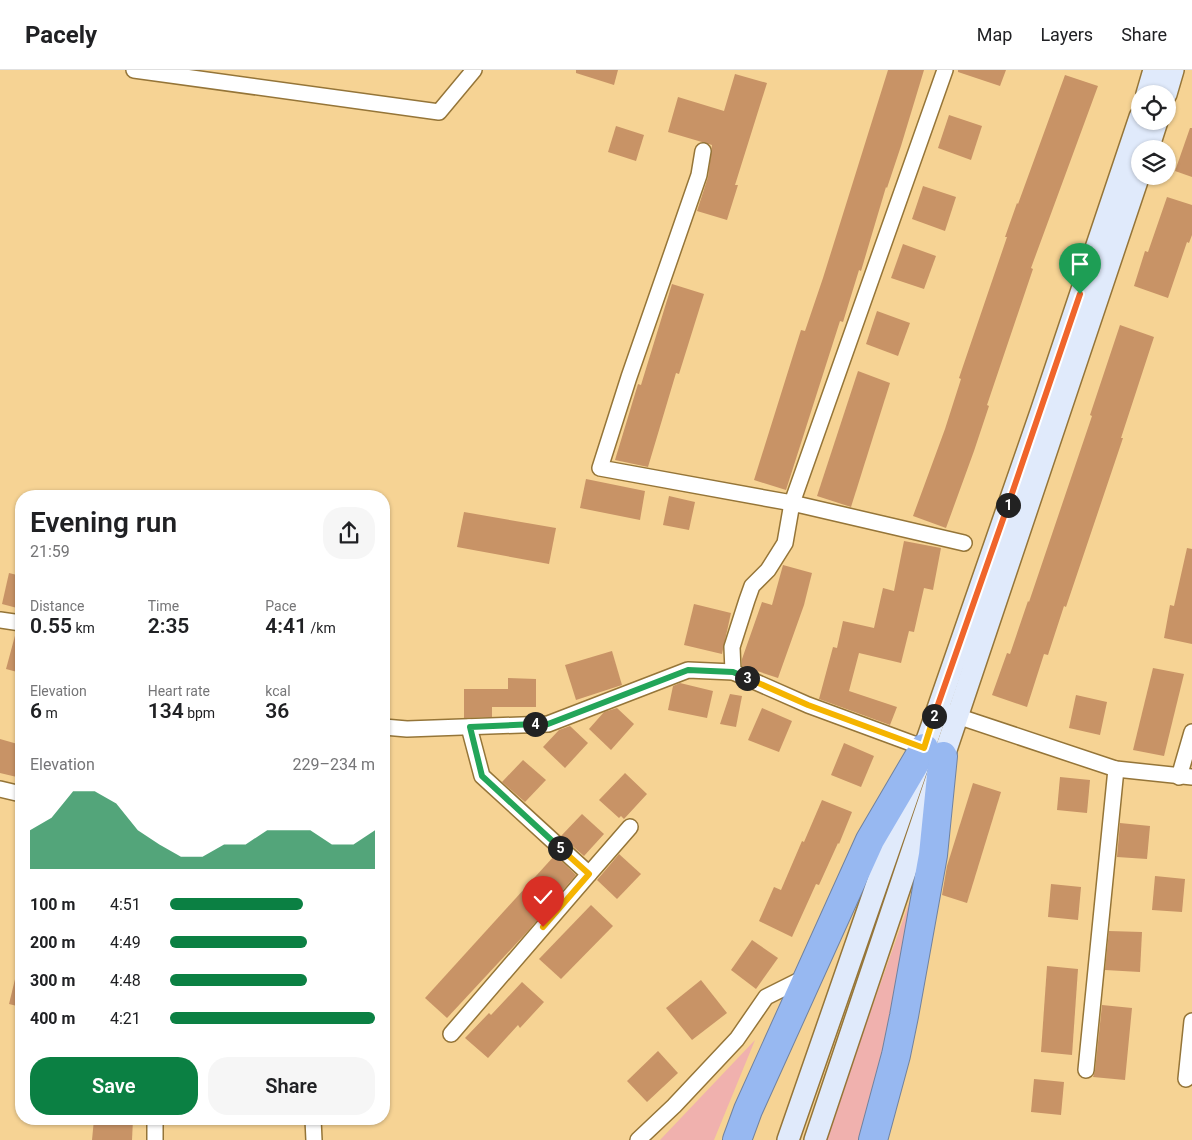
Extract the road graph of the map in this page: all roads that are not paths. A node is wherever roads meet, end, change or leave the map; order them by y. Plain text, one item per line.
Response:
1 (134, 70) edge
2 (474, 70) edge
3 (945, 70) edge
4 (1154, 70) edge
5 (1173, 70) edge
6 (1150, 85) edge
7 (1169, 85) edge
8 (1136, 130) edge
9 (703, 151) dead end
10 (1136, 185) edge
11 (792, 503) junction
12 (964, 544) dead end
13 (0, 620) edge
14 (15, 622) edge
15 (733, 672) junction
16 (946, 712) junction
17 (470, 727) junction
18 (390, 728) edge
19 (1192, 732) edge
20 (933, 752) junction
21 (1116, 770) junction
22 (1186, 777) edge
23 (0, 789) edge
24 (15, 793) edge
25 (630, 827) dead end
26 (589, 874) junction
27 (809, 976) junction
28 (1192, 1021) edge
29 (451, 1034) dead end
30 (1086, 1070) dead end
31 (1186, 1079) dead end
32 (154, 1125) edge
33 (313, 1125) edge
34 (155, 1140) edge
35 (314, 1140) edge
36 (638, 1140) edge
37 (737, 1140) edge
38 (788, 1140) edge
39 (815, 1140) edge
40 (873, 1140) edge

1 - 2 street
3 - 11 street
4 - 6 main road
5 - 7 main road
8 - 16 main road
9 - 11 street
10 - 16 main road
11 - 12 street
11 - 15 street
13 - 14 street
15 - 17 street
15 - 20 street
16 - 20 main road
16 - 21 street
17 - 18 street
17 - 26 street
19 - 22 street
20 - 27 highway
20 - 38 main road
20 - 39 main road
20 - 40 highway
21 - 22 street
21 - 30 street
23 - 24 street
25 - 26 street
26 - 29 street
27 - 36 street
27 - 37 highway
28 - 31 street
32 - 34 street
33 - 35 street

